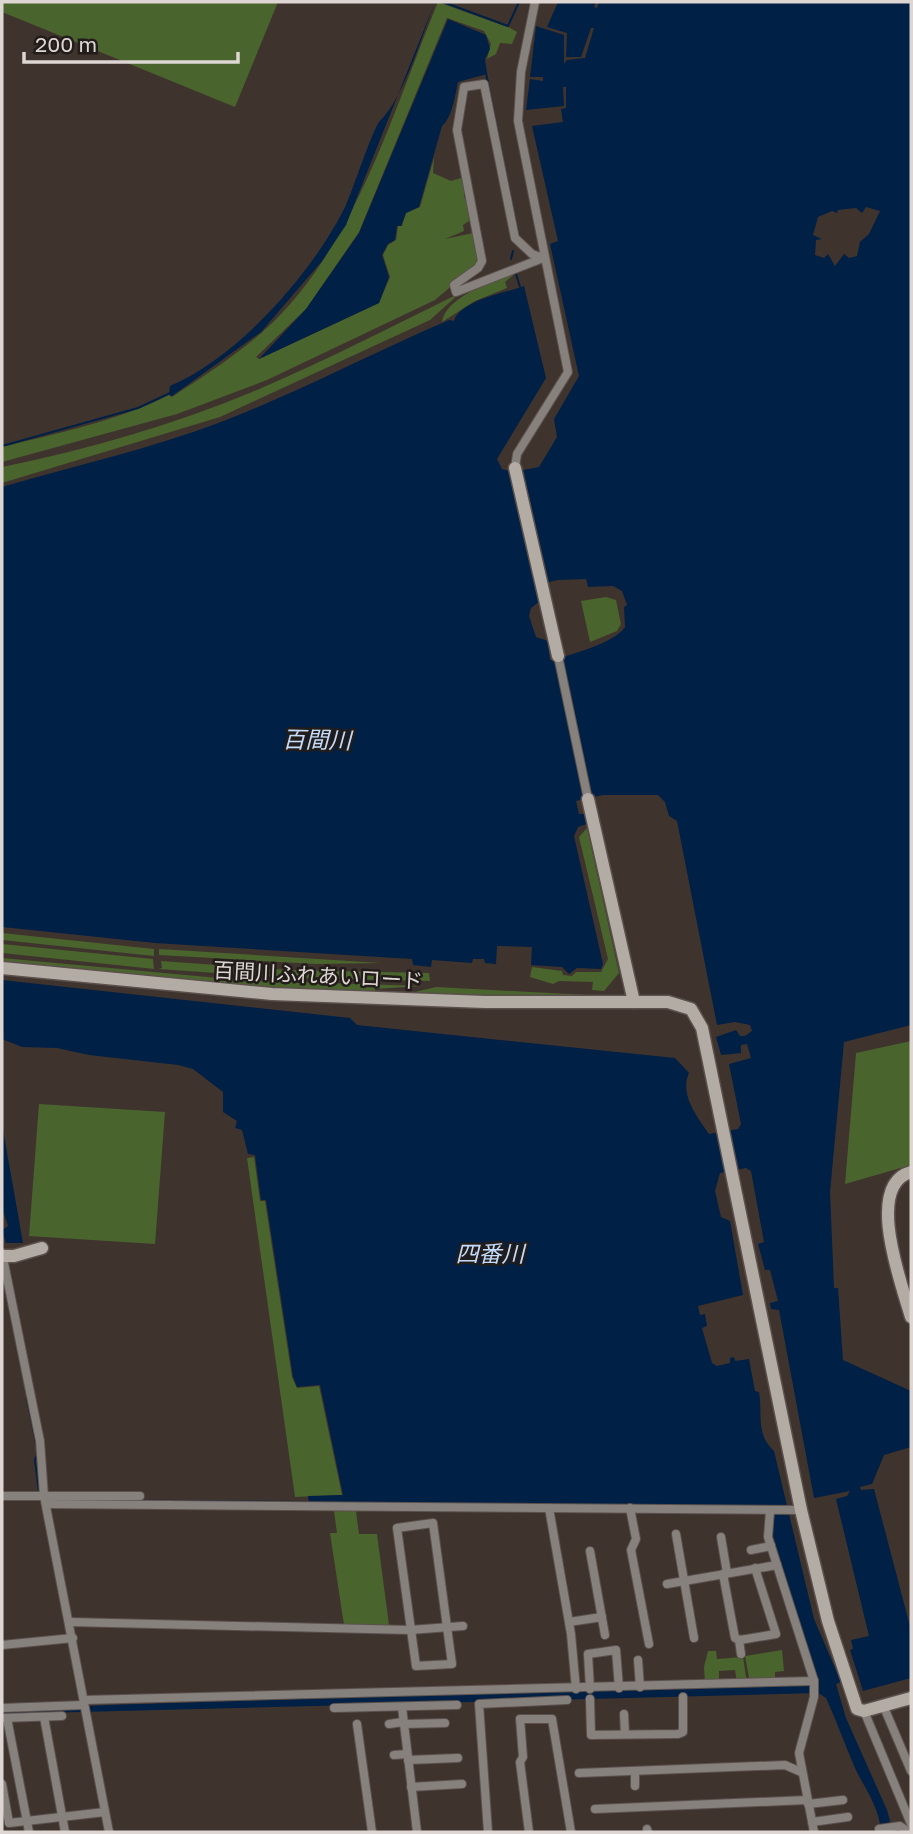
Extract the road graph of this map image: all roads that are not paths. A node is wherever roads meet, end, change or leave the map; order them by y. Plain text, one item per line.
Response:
1 (535, 2) edge
2 (543, 258) junction
3 (515, 468) joint
4 (558, 656) joint
5 (588, 799) joint
6 (2, 968) edge
7 (634, 1002) junction
8 (911, 1172) edge
9 (42, 1248) dead end
10 (2, 1250) edge
11 (2, 1256) edge
12 (911, 1317) edge
13 (2, 1496) edge
14 (140, 1496) dead end
15 (45, 1500) junction
16 (117, 1501) junction
17 (549, 1508) junction
18 (630, 1508) junction
19 (795, 1510) junction
20 (771, 1511) junction
21 (676, 1534) dead end
22 (721, 1536) dead end
23 (771, 1546) junction
24 (751, 1550) dead end
25 (590, 1551) dead end
26 (777, 1564) junction
27 (755, 1569) junction
28 (725, 1574) junction
29 (684, 1581) junction
30 (667, 1584) dead end
31 (602, 1617) junction
32 (70, 1622) junction
33 (569, 1622) junction
34 (463, 1626) dead end
35 (448, 1628) junction
36 (410, 1630) junction
37 (605, 1635) dead end
38 (73, 1638) junction
39 (694, 1638) dead end
40 (739, 1640) junction
41 (649, 1644) dead end
42 (2, 1645) edge
43 (741, 1654) dead end
44 (638, 1660) dead end
45 (814, 1682) junction
46 (640, 1687) junction
47 (619, 1688) junction
48 (576, 1689) junction
49 (590, 1689) junction
50 (682, 1697) dead end
51 (911, 1698) edge
52 (590, 1699) dead end
53 (567, 1700) dead end
54 (457, 1705) dead end
55 (883, 1705) junction
56 (84, 1706) junction
57 (402, 1707) junction
58 (2, 1708) edge
59 (334, 1708) dead end
60 (864, 1711) junction
61 (624, 1714) dead end
62 (62, 1716) dead end
63 (44, 1717) junction
64 (5, 1718) edge
65 (404, 1723) junction
66 (445, 1723) dead end
67 (357, 1724) dead end
68 (389, 1724) dead end
69 (625, 1734) junction
70 (394, 1755) dead end
71 (408, 1757) junction
72 (458, 1758) dead end
73 (635, 1771) junction
74 (801, 1772) junction
75 (911, 1772) edge
76 (579, 1773) dead end
77 (2, 1784) edge
78 (462, 1784) dead end
79 (635, 1786) dead end
80 (411, 1787) junction
81 (843, 1800) dead end
82 (808, 1802) junction
83 (595, 1809) dead end
84 (105, 1812) junction
85 (62, 1816) junction
86 (848, 1817) dead end
87 (26, 1820) junction
88 (812, 1822) junction
89 (911, 1824) edge
90 (880, 1830) edge
91 (29, 1832) edge
92 (65, 1832) edge
93 (109, 1832) edge
94 (372, 1832) edge
95 (417, 1832) edge
96 (488, 1832) edge
97 (529, 1832) edge
98 (571, 1832) edge
99 (814, 1832) edge
100 (909, 1832) edge

1 - 2 street
2 - 2 street
2 - 3 street
3 - 4 street
4 - 5 street
5 - 7 street
6 - 7 street, 百間川ふれあいロード
7 - 19 street, 百間川ふれあいロード
8 - 12 street
9 - 11 street
10 - 11 street
11 - 15 street
13 - 15 street
14 - 16 street
15 - 16 street
15 - 32 street
16 - 17 street
17 - 18 street
17 - 33 street
18 - 20 street
18 - 41 street
19 - 20 street
19 - 60 street, 百間川ふれあいロード
20 - 23 street
21 - 29 street
22 - 28 street
23 - 24 street
23 - 26 street
25 - 31 street
26 - 27 street
26 - 45 street
27 - 28 street
27 - 40 street
28 - 29 street
28 - 40 street
29 - 30 street
29 - 39 street
31 - 33 street
31 - 37 street
32 - 36 street
32 - 38 street
33 - 48 street
34 - 35 street
35 - 36 street
35 - 36 street
35 - 36 street
38 - 42 street
38 - 56 street
40 - 43 street
44 - 46 street
45 - 46 street
45 - 74 street
46 - 47 street
47 - 49 street
47 - 49 street
48 - 49 street
48 - 56 street
50 - 69 street
51 - 55 street
52 - 69 street
53 - 96 street
54 - 57 street
55 - 60 street
55 - 75 street
56 - 58 street
56 - 84 street
57 - 59 street
57 - 65 street
60 - 89 street
61 - 69 street
62 - 63 street
63 - 64 street
63 - 85 street
64 - 87 street
65 - 66 street
65 - 68 street
65 - 71 street
67 - 94 street
70 - 71 street
71 - 72 street
71 - 80 street
73 - 74 street
73 - 76 street
73 - 79 street
74 - 82 street
77 - 87 street
78 - 80 street
80 - 95 street
81 - 82 street
82 - 83 street
82 - 88 street
84 - 85 street
84 - 93 street
85 - 87 street
85 - 92 street
86 - 88 street
87 - 91 street
88 - 99 street
90 - 100 street
97 - 98 street

